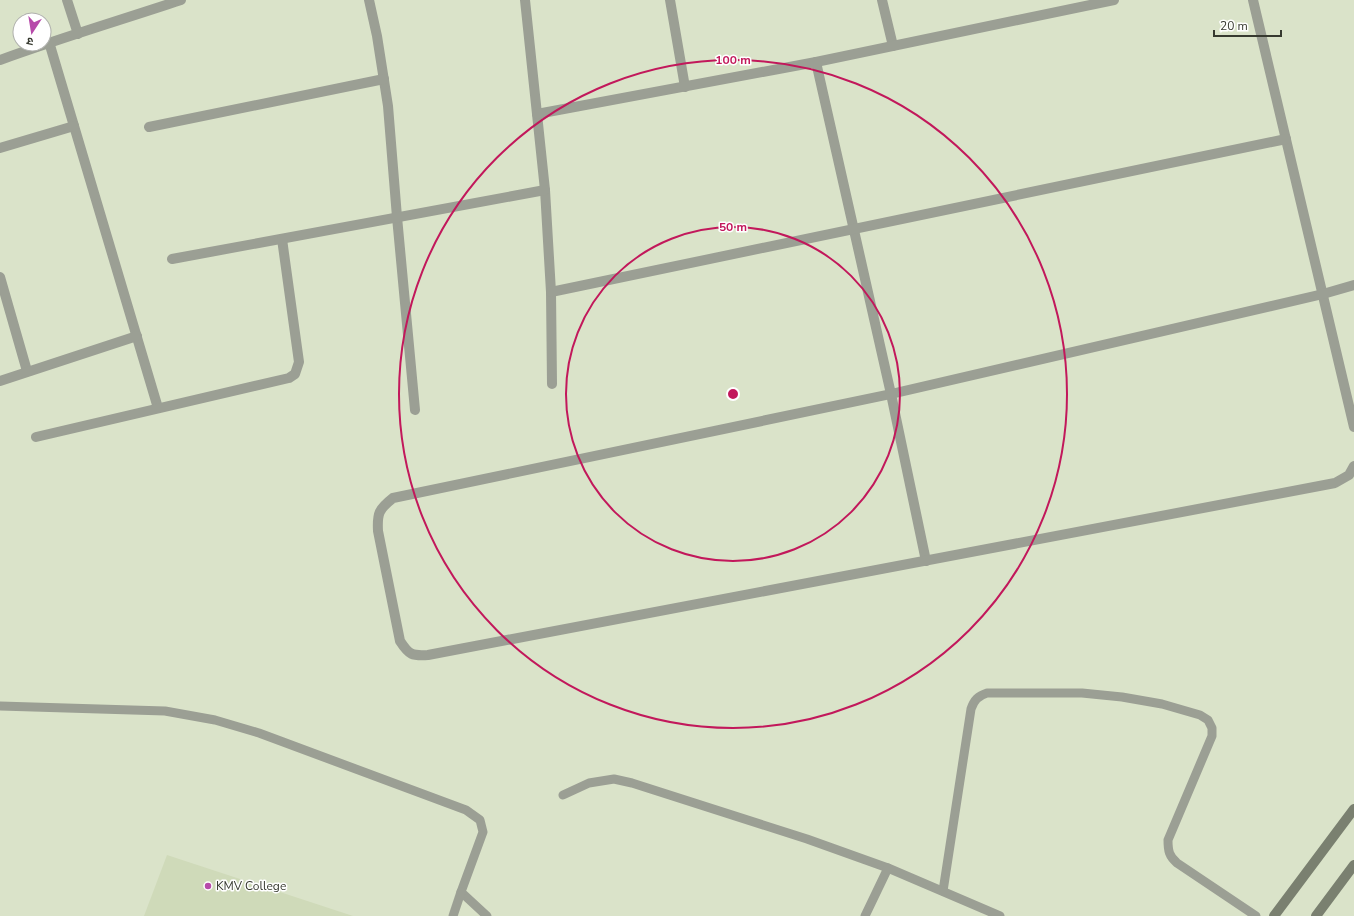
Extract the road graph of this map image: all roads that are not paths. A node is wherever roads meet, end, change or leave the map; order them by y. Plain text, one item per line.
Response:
1 (67, 0) edge
2 (181, 0) edge
3 (369, 0) edge
4 (525, 0) edge
5 (670, 0) edge
6 (882, 0) edge
7 (1114, 0) edge
8 (1253, 0) edge
9 (78, 34) junction
10 (52, 41) edge
11 (893, 46) junction
12 (22, 52) edge
13 (52, 52) edge
14 (0, 60) edge
15 (816, 62) junction
16 (384, 79) junction
17 (685, 87) junction
18 (537, 114) junction
19 (74, 126) junction
20 (149, 127) dead end
21 (1286, 139) junction
22 (0, 148) edge
23 (545, 190) junction
24 (397, 217) junction
25 (854, 230) junction
26 (282, 239) junction
27 (172, 259) dead end
28 (0, 277) edge
29 (1354, 285) edge
30 (551, 292) junction
31 (1323, 294) junction
32 (137, 336) junction
33 (27, 371) junction
34 (0, 381) edge
35 (552, 384) dead end
36 (891, 394) junction
37 (158, 408) junction
38 (415, 410) dead end
39 (1354, 427) edge
40 (36, 437) dead end
41 (1354, 466) edge
42 (926, 561) junction
43 (0, 706) edge
44 (563, 795) dead end
45 (1354, 809) edge
46 (1354, 865) edge
47 (888, 868) junction
48 (943, 891) junction
49 (461, 892) junction
50 (453, 916) edge
51 (487, 916) edge
52 (865, 916) edge
53 (1000, 916) edge
54 (1256, 916) edge
55 (1274, 916) edge
56 (1316, 916) edge

1 - 9 street
2 - 9 street
3 - 16 street
4 - 18 street
5 - 17 street
6 - 11 street
7 - 11 street
8 - 21 street
9 - 10 street
11 - 15 street
12 - 14 street
13 - 19 street
15 - 17 street
15 - 25 street
16 - 20 street
16 - 24 street
17 - 18 street
18 - 23 street
19 - 22 street
19 - 32 street
21 - 25 street
21 - 31 street
23 - 24 street
23 - 30 street
24 - 26 street
24 - 38 street
25 - 30 street
25 - 36 street
26 - 27 street
26 - 37 street
28 - 33 street
29 - 31 street
30 - 35 street
31 - 36 street
31 - 39 street
32 - 33 street
32 - 37 street
33 - 34 street
36 - 42 street
36 - 42 street
37 - 40 street
41 - 42 street
43 - 49 lane
44 - 47 lane
45 - 55 main road
46 - 56 main road
47 - 48 lane
47 - 52 lane
48 - 53 lane
48 - 54 lane
49 - 50 lane
49 - 51 lane

